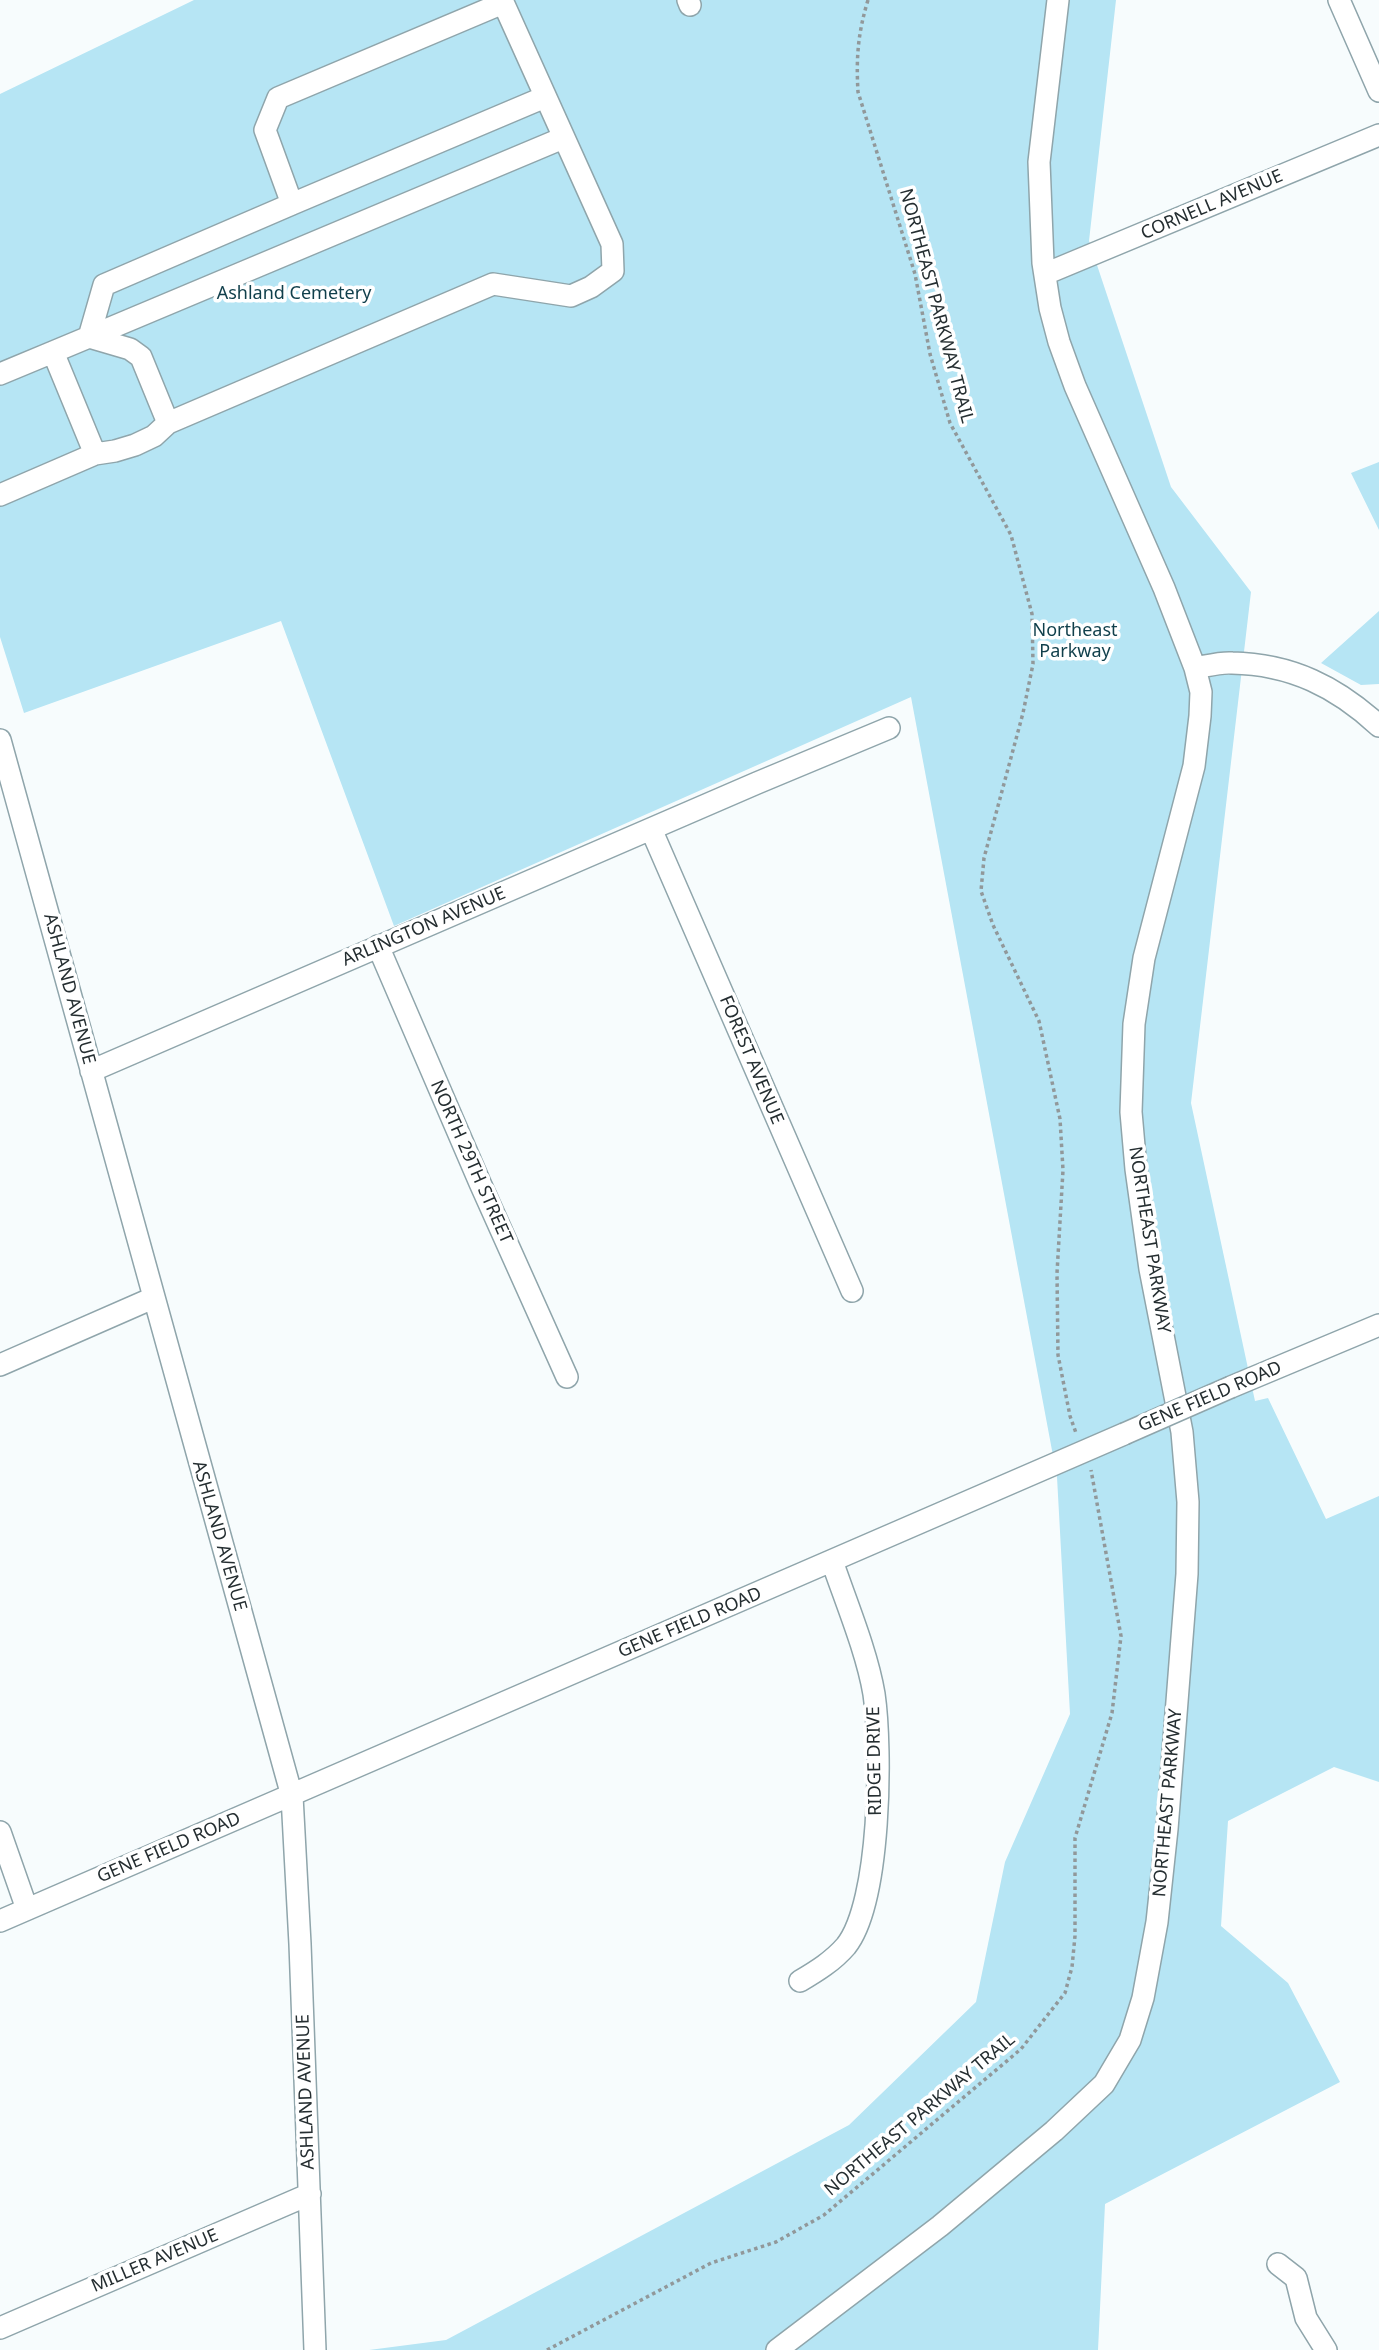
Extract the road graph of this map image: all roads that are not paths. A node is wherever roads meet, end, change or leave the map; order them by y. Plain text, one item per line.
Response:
1 (1058, 0) edge
2 (1339, 0) edge
3 (503, 2) edge
4 (1379, 91) edge
5 (545, 97) junction
6 (1379, 135) edge
7 (563, 138) junction
8 (292, 204) junction
9 (1045, 274) junction
10 (89, 337) junction
11 (53, 352) junction
12 (0, 374) edge
13 (168, 423) junction
14 (95, 454) junction
15 (0, 495) edge
16 (1195, 668) junction
17 (1379, 726) edge
18 (889, 728) dead end
19 (0, 740) edge
20 (4, 774) edge
21 (651, 829) junction
22 (378, 946) junction
23 (91, 1071) junction
24 (852, 1291) dead end
25 (153, 1298) junction
26 (1379, 1325) edge
27 (0, 1365) edge
28 (567, 1377) dead end
29 (832, 1561) junction
30 (292, 1796) junction
31 (0, 1832) edge
32 (27, 1909) junction
33 (0, 1921) edge
34 (800, 1981) dead end
35 (310, 2194) junction
36 (1278, 2264) dead end
37 (0, 2328) edge
38 (316, 2350) edge
39 (777, 2350) edge
40 (1326, 2350) edge

1 - 9 street, NORTHEAST PARKWAY
2 - 4 street
3 - 5 street
3 - 8 street
5 - 7 street
5 - 8 street
6 - 9 street, CORNELL AVENUE
7 - 10 street
7 - 13 street
8 - 10 street
9 - 16 street, NORTHEAST PARKWAY
10 - 11 street
10 - 13 street
11 - 12 street
11 - 14 street
13 - 14 street
14 - 15 street
16 - 17 street
16 - 39 street, NORTHEAST PARKWAY
18 - 21 street, ARLINGTON AVENUE
19 - 20 street, ASHLAND AVENUE
20 - 23 street, ASHLAND AVENUE
21 - 22 street, ARLINGTON AVENUE
21 - 24 street, FOREST AVENUE
22 - 23 street, ARLINGTON AVENUE
22 - 28 street, NORTH 29TH STREET
23 - 25 street, ASHLAND AVENUE
25 - 27 street
25 - 30 street, ASHLAND AVENUE
26 - 29 street, GENE FIELD ROAD, bridge
29 - 30 street, GENE FIELD ROAD
29 - 34 street, RIDGE DRIVE
30 - 32 street, GENE FIELD ROAD
30 - 35 street, ASHLAND AVENUE
31 - 32 street
32 - 33 street, GENE FIELD ROAD
35 - 37 street, MILLER AVENUE
35 - 38 street, ASHLAND AVENUE
36 - 40 street

